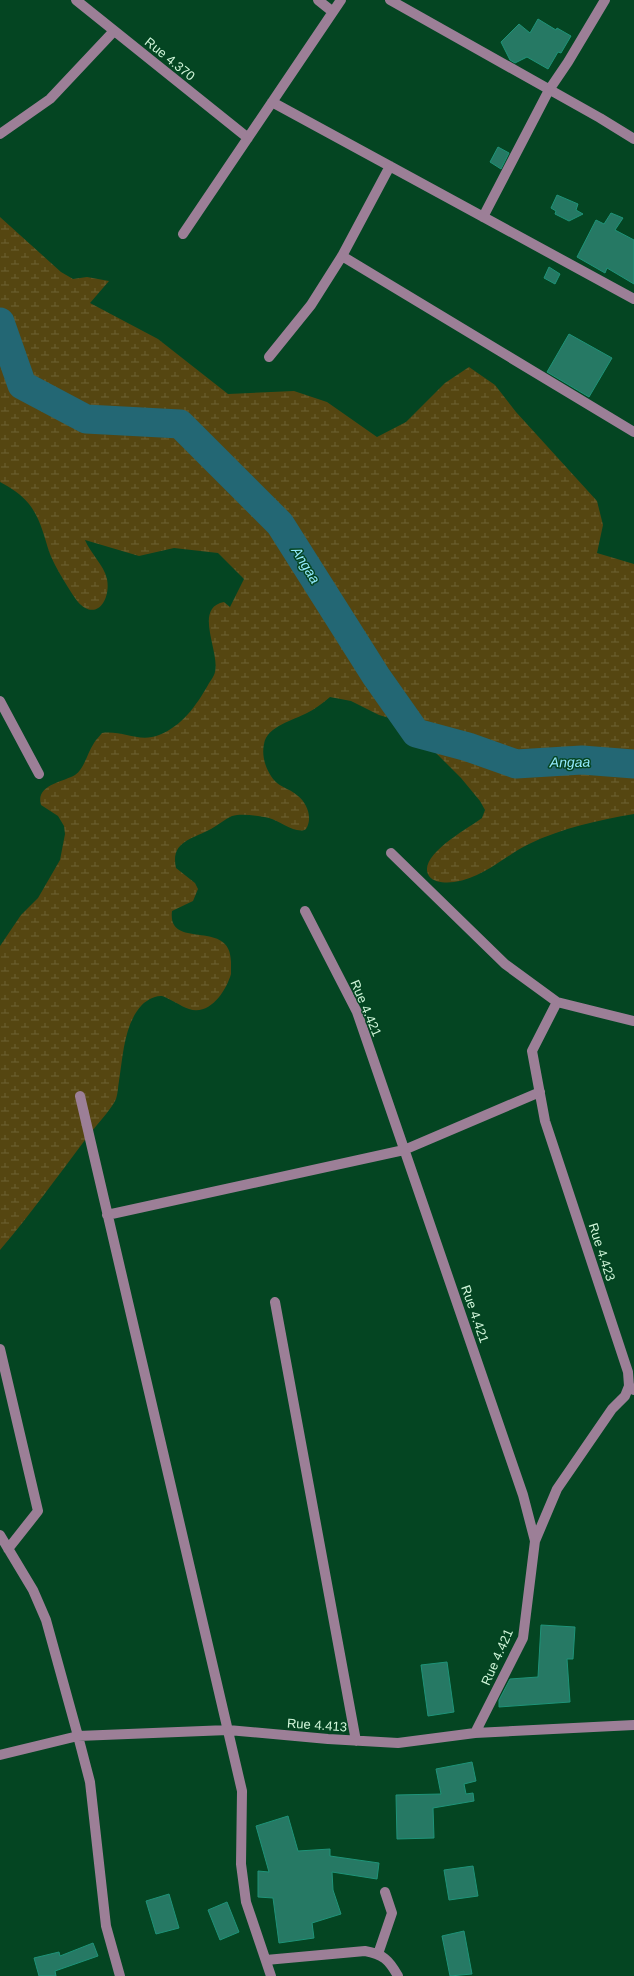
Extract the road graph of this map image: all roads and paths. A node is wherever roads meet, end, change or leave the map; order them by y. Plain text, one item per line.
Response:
1 (76, 0) edge
2 (318, 0) edge
3 (341, 0) edge
4 (390, 0) edge
5 (605, 0) edge
6 (333, 12) junction
7 (114, 31) junction
8 (549, 90) junction
9 (272, 102) junction
10 (0, 134) edge
11 (248, 138) junction
12 (634, 139) edge
13 (390, 166) junction
14 (483, 217) junction
15 (183, 234) dead end
16 (342, 256) junction
17 (634, 299) edge
18 (269, 357) dead end
19 (634, 432) edge
20 (0, 701) edge
21 (39, 774) dead end
22 (391, 853) dead end
23 (305, 911) dead end
24 (557, 1002) junction
25 (633, 1021) dead end
26 (540, 1092) junction
27 (80, 1096) dead end
28 (404, 1150) junction
29 (108, 1215) junction
30 (275, 1302) dead end
31 (0, 1349) edge
32 (632, 1388) edge
33 (0, 1535) edge
34 (535, 1542) junction
35 (8, 1549) junction
36 (634, 1725) edge
37 (228, 1730) junction
38 (475, 1733) junction
39 (78, 1736) junction
40 (356, 1741) junction
41 (0, 1755) edge
42 (385, 1892) dead end
43 (378, 1954) junction
44 (266, 1960) junction
45 (120, 1976) edge
46 (271, 1976) edge
47 (398, 1976) edge

1 - 7 street, Rue 4.370
2 - 6 street
3 - 6 street
4 - 8 street
5 - 8 street
6 - 9 street
7 - 10 street
7 - 11 street, Rue 4.370
8 - 12 street
8 - 14 street
9 - 11 street
9 - 13 street
11 - 15 street
13 - 14 street
13 - 16 street
14 - 17 street
16 - 18 street
16 - 19 street
20 - 21 street
22 - 24 street
23 - 28 street, Rue 4.421
24 - 25 street
24 - 26 street, Rue 4.423
26 - 28 street
26 - 32 street, Rue 4.423
27 - 29 street
28 - 29 street
28 - 34 street, Rue 4.421
29 - 37 street
30 - 40 street
31 - 35 street
32 - 34 street
33 - 35 street
34 - 38 street, Rue 4.421
35 - 39 street
36 - 38 street, Rue 4.413
37 - 39 street, Rue 4.413
37 - 40 street, Rue 4.413
37 - 44 street
38 - 40 street, Rue 4.413
39 - 41 street, Rue 4.413
39 - 45 street
42 - 43 street
43 - 44 street
43 - 47 street
44 - 46 street

